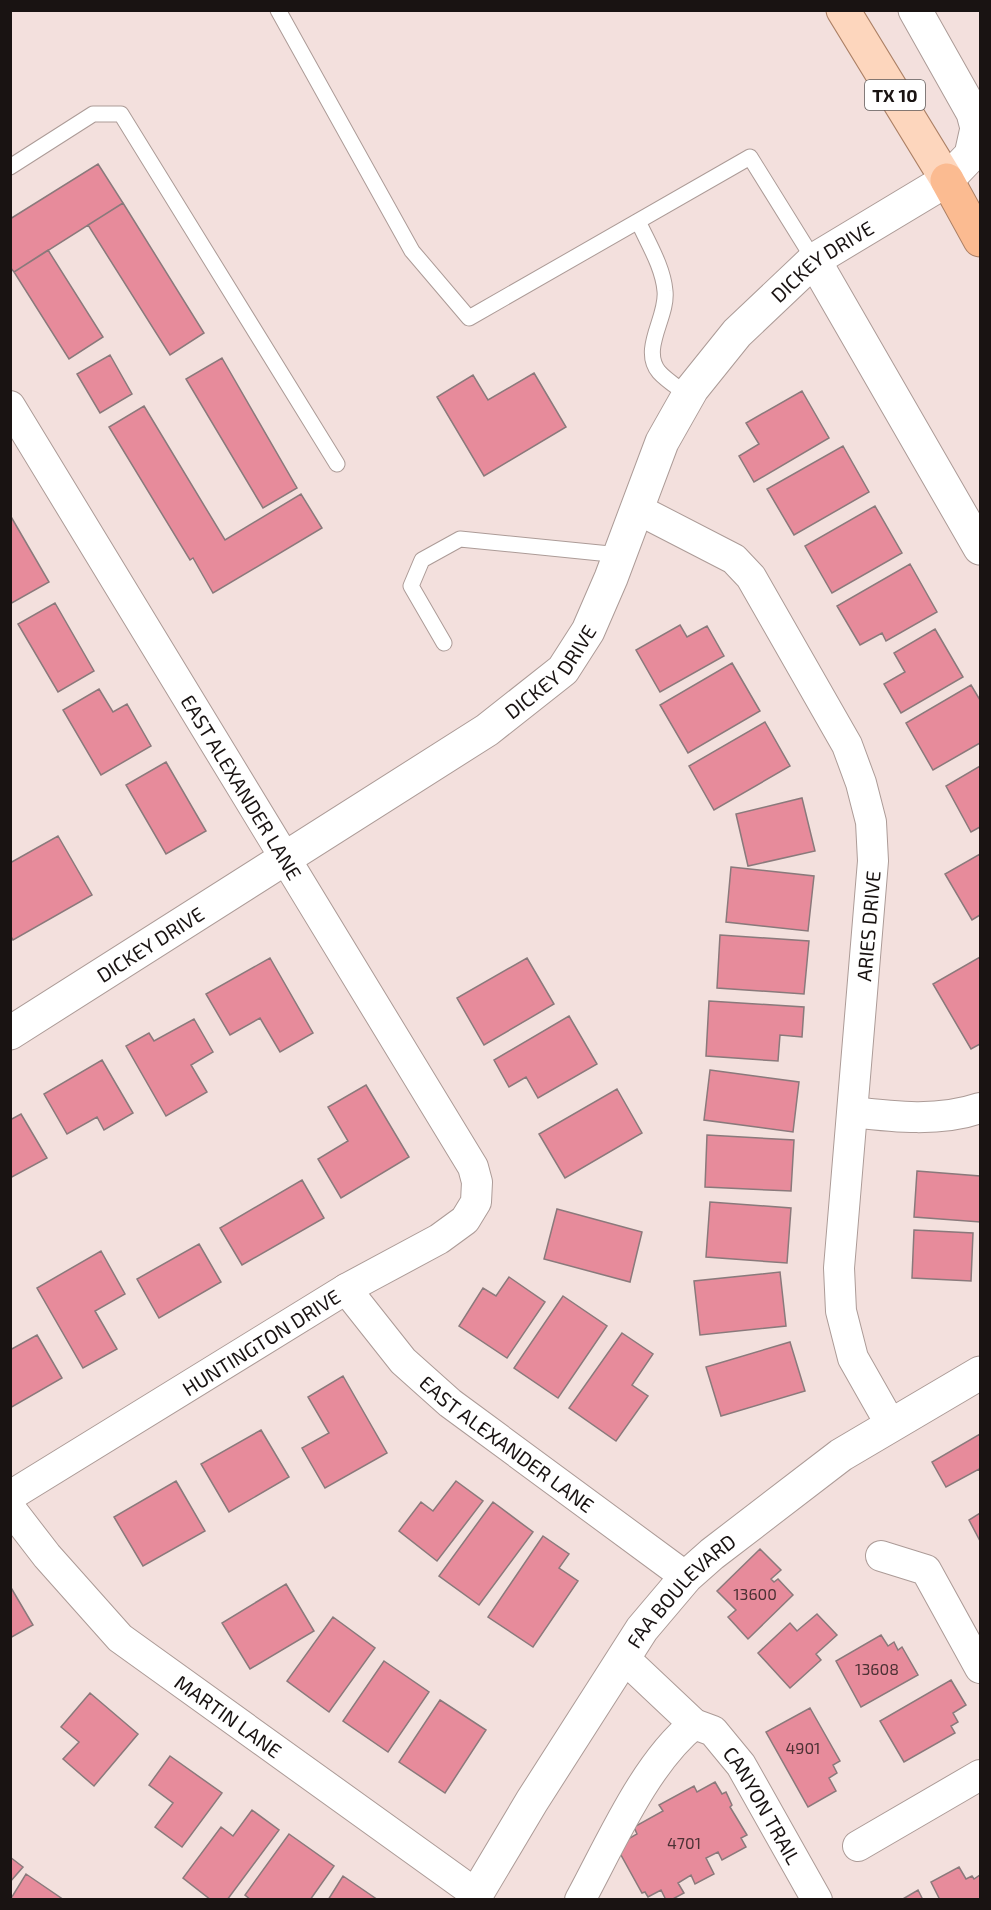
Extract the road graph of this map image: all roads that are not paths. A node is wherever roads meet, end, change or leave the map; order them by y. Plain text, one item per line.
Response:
1 (278, 10) edge
2 (843, 10) edge
3 (915, 10) edge
4 (10, 167) edge
5 (947, 180) junction
6 (638, 221) junction
7 (981, 240) edge
8 (814, 260) junction
9 (689, 396) junction
10 (10, 406) edge
11 (336, 464) dead end
12 (637, 509) junction
13 (981, 548) edge
14 (620, 555) junction
15 (444, 643) dead end
16 (285, 858) junction
17 (10, 1033) edge
18 (981, 1108) edge
19 (852, 1112) junction
20 (473, 1167) joint
21 (346, 1289) junction
22 (981, 1373) edge
23 (891, 1425) junction
24 (10, 1496) edge
25 (10, 1508) edge
26 (881, 1556) dead end
27 (686, 1577) junction
28 (624, 1658) junction
29 (981, 1668) edge
30 (694, 1724) junction
31 (981, 1775) edge
32 (858, 1846) dead end
33 (474, 1897) edge
34 (580, 1899) edge
35 (817, 1899) edge

1 - 6 lane
2 - 5 main road, TX 10
3 - 5 street, DICKEY DRIVE
4 - 11 lane
5 - 7 highway
5 - 8 street, DICKEY DRIVE
6 - 8 lane
6 - 9 lane
8 - 9 street, DICKEY DRIVE
8 - 13 street
9 - 12 street, DICKEY DRIVE
10 - 16 street, EAST ALEXANDER LANE
12 - 14 street, DICKEY DRIVE
12 - 19 street, ARIES DRIVE
14 - 15 lane
14 - 16 street, DICKEY DRIVE
16 - 17 street, DICKEY DRIVE
16 - 20 street, EAST ALEXANDER LANE
18 - 19 street
19 - 23 street, ARIES DRIVE
20 - 21 street, HUNTINGTON DRIVE
21 - 24 street, HUNTINGTON DRIVE
21 - 27 street, EAST ALEXANDER LANE
22 - 23 street, FAA BOULEVARD
23 - 27 street, FAA BOULEVARD
25 - 33 street, MARTIN LANE
26 - 29 street
27 - 28 street, FAA BOULEVARD
28 - 30 street, CANYON TRAIL
28 - 33 street, FAA BOULEVARD
30 - 34 street
30 - 35 street, CANYON TRAIL
31 - 32 street

